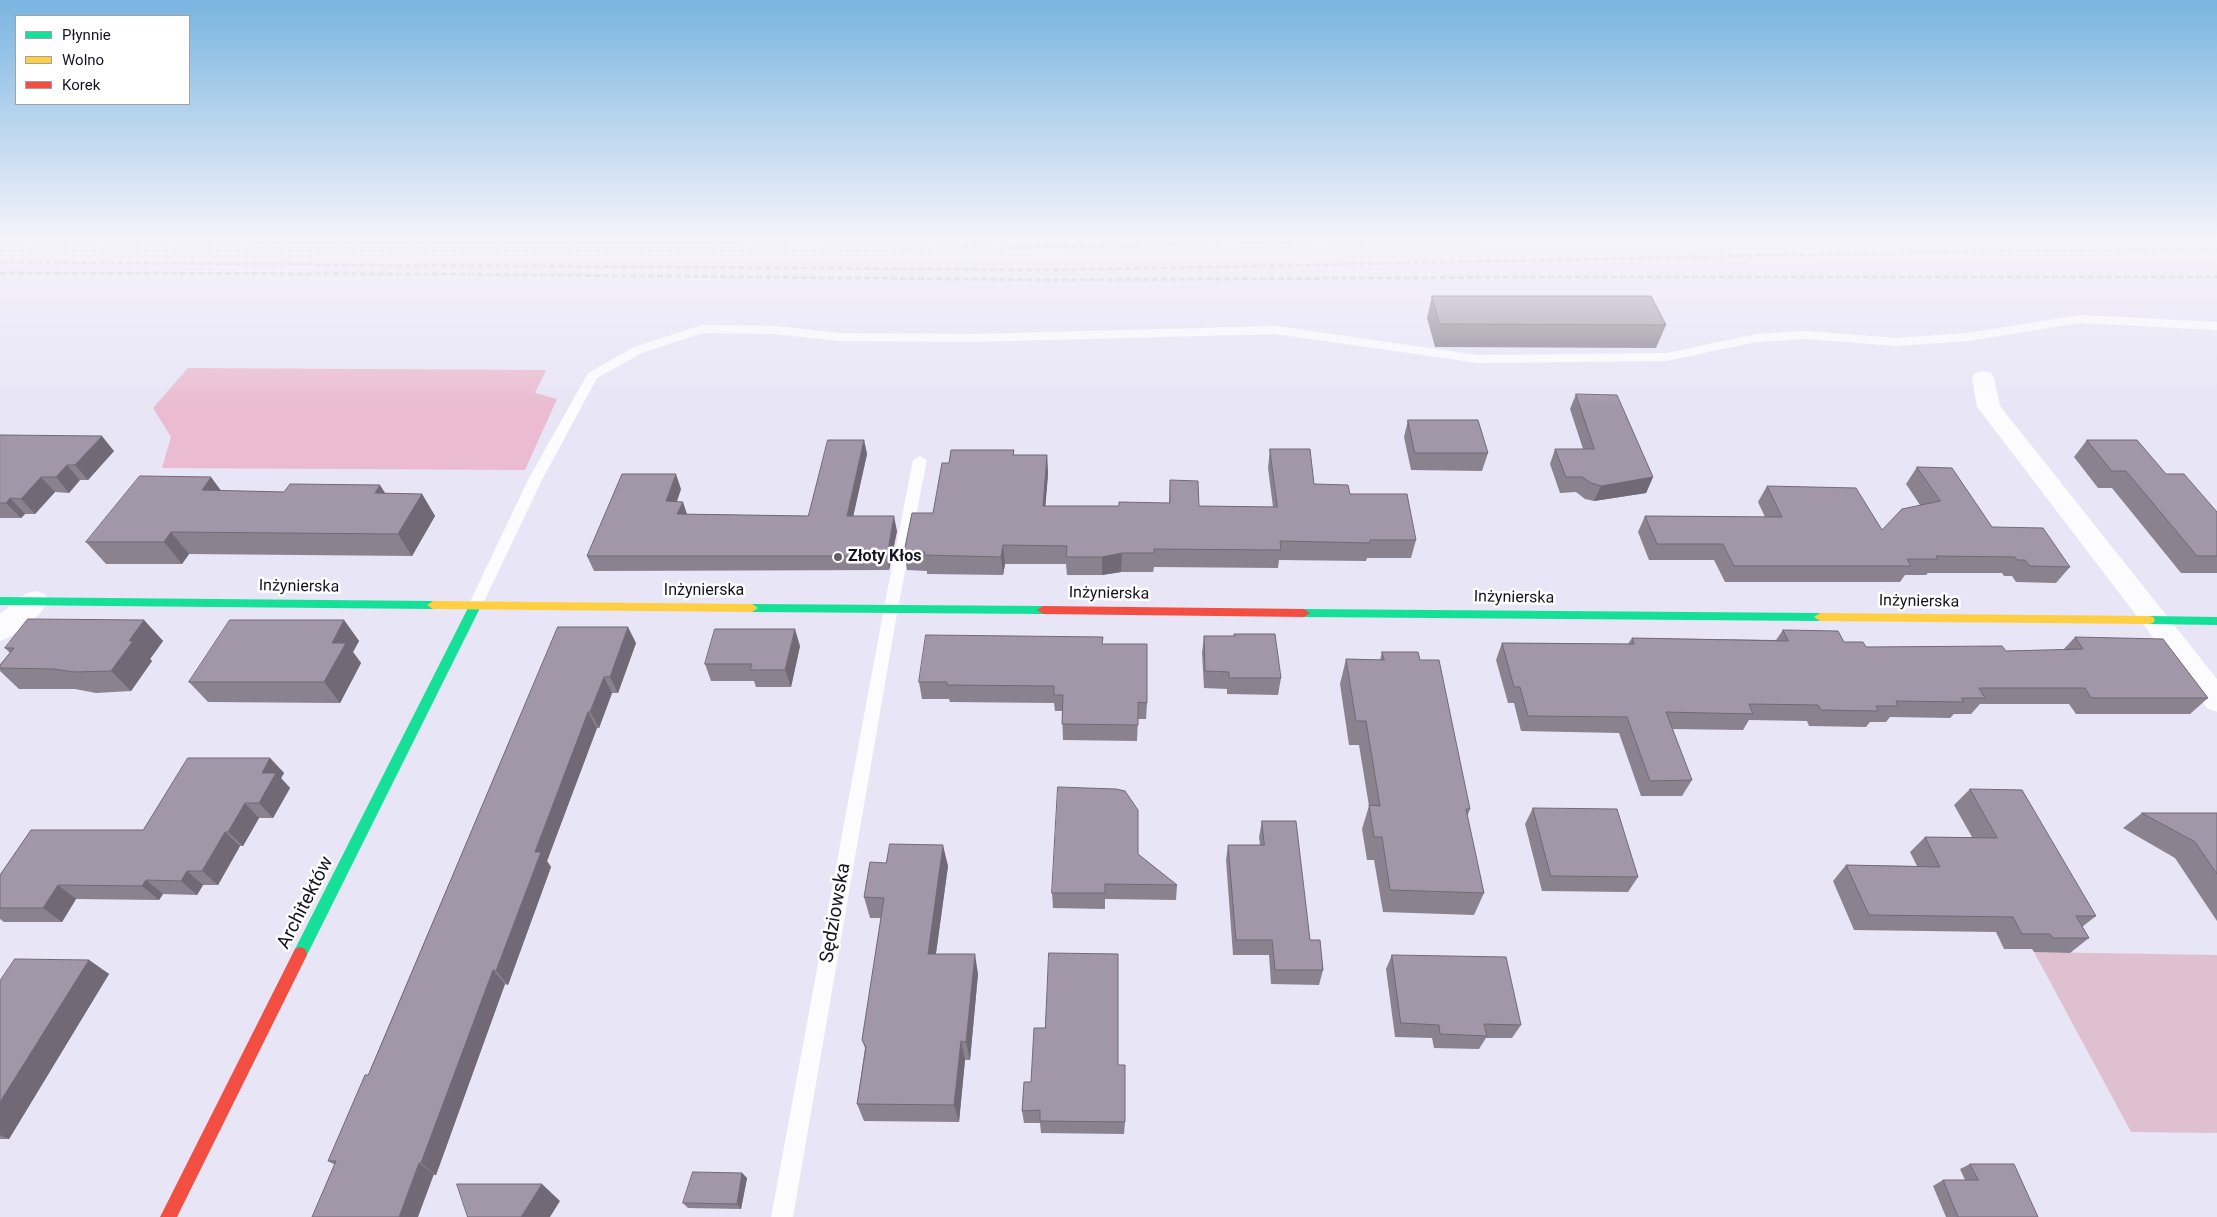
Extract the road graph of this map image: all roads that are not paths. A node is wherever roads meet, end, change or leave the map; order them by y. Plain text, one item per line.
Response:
1 (2217, 326) edge
2 (1983, 378) dead end
3 (920, 460) dead end
4 (0, 601) edge
5 (36, 601) junction
6 (475, 606) junction
7 (890, 608) junction
8 (2156, 621) junction
9 (2217, 621) edge
10 (0, 630) edge
11 (2217, 700) edge
12 (168, 1217) edge
13 (782, 1217) edge

1 - 6 lane
2 - 8 street
3 - 7 lane, Sędziowska
4 - 5 street, Inżynierska
5 - 6 street, Inżynierska
5 - 10 street
6 - 7 street, Inżynierska
6 - 12 street, Architektów
7 - 8 street, Inżynierska
7 - 13 lane, Sędziowska
8 - 9 street, Inżynierska
8 - 11 street

